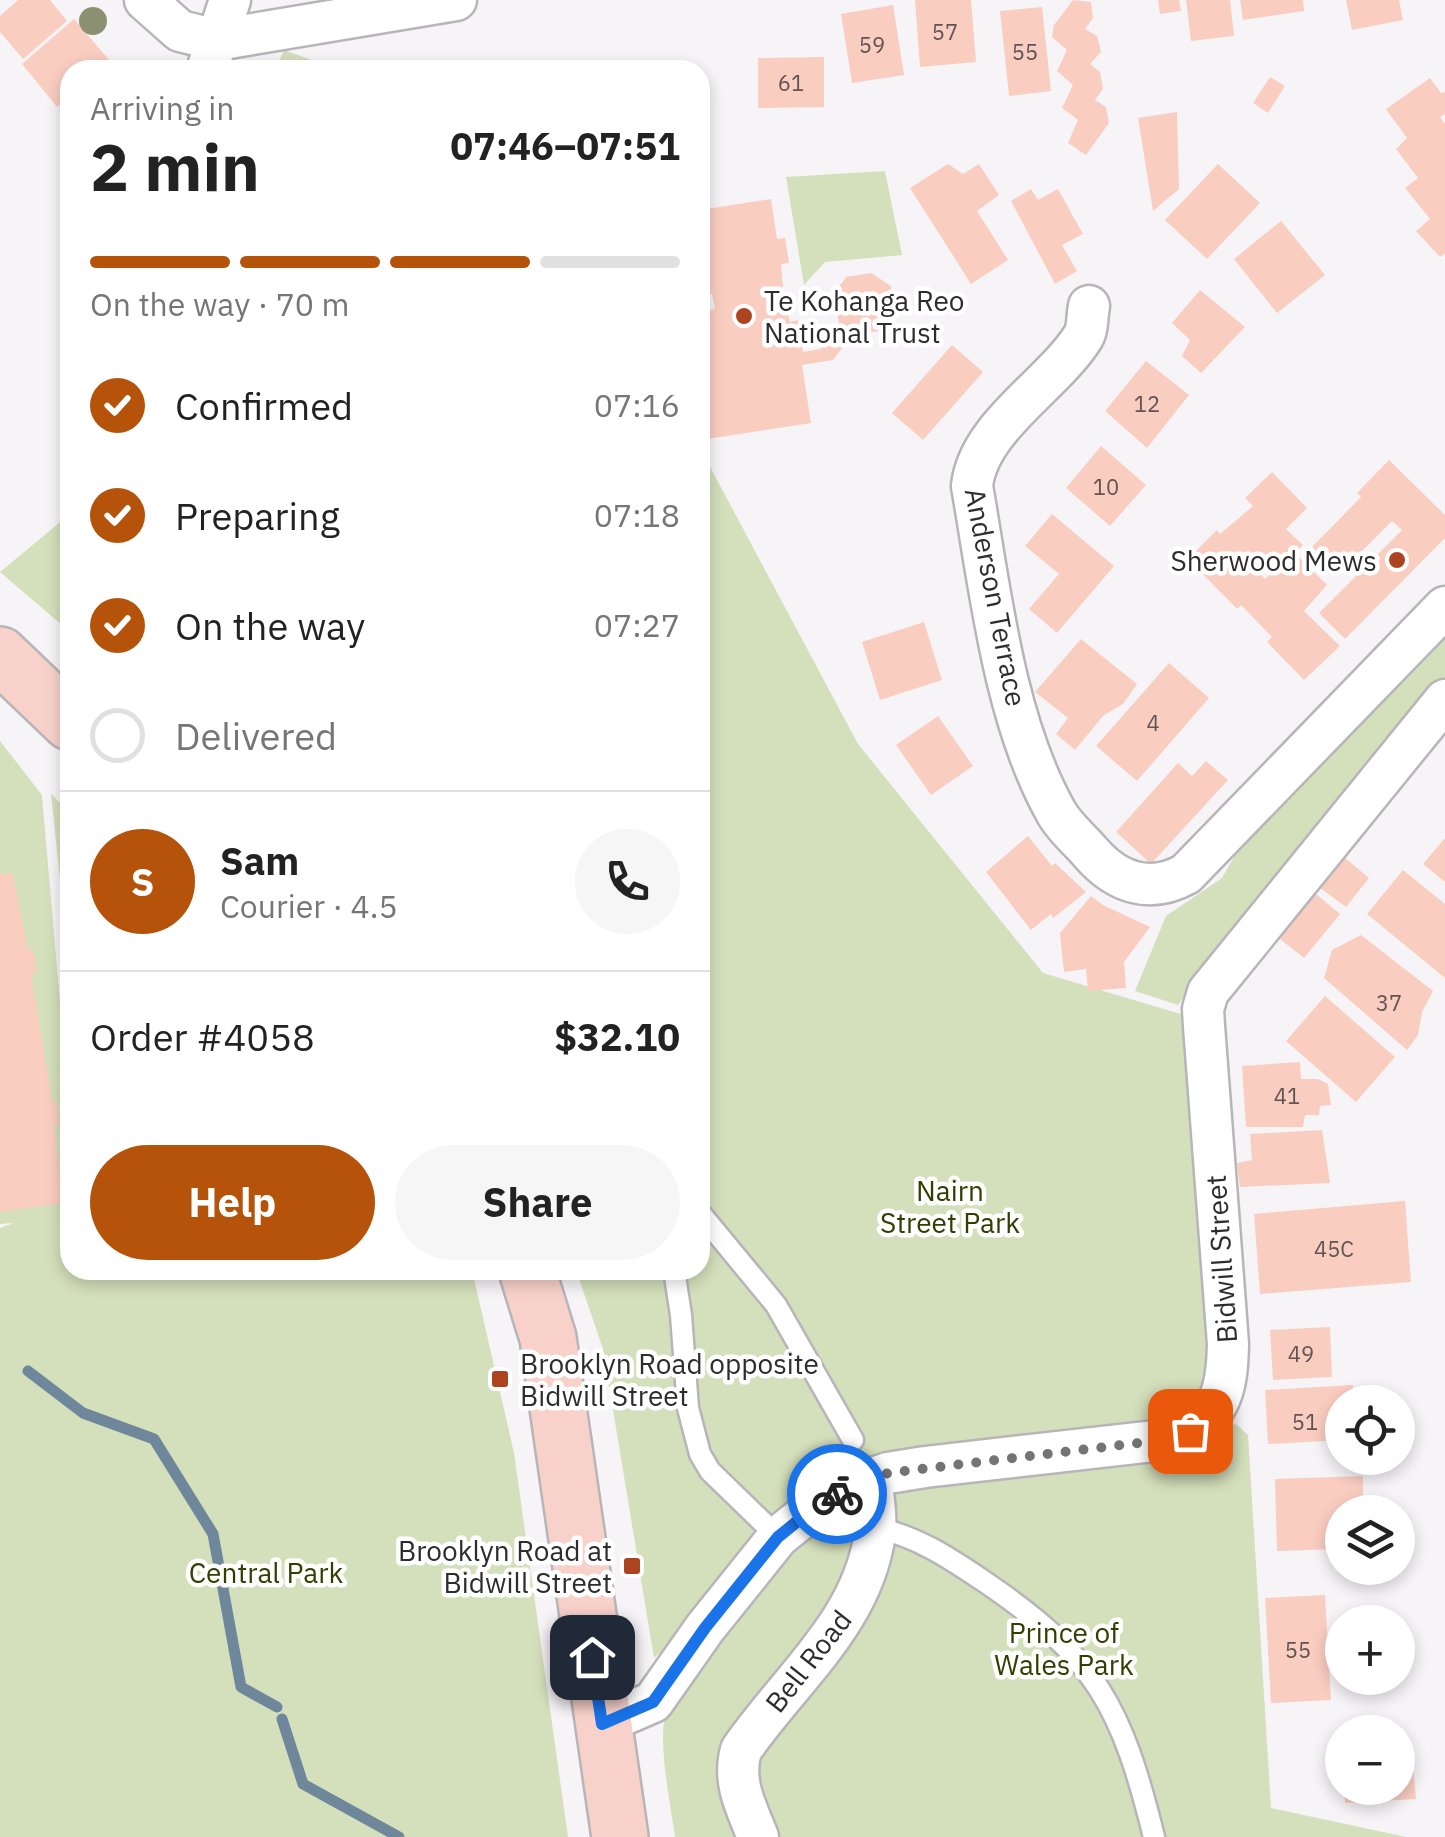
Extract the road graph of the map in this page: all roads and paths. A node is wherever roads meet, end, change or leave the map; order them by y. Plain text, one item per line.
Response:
1 (145, 0) edge
2 (230, 0) edge
3 (456, 0) edge
4 (212, 55) edge
5 (1089, 306) dead end
6 (1445, 607) edge
7 (0, 655) edge
8 (1445, 700) edge
9 (60, 711) edge
10 (710, 1225) edge
11 (530, 1280) edge
12 (676, 1280) edge
13 (853, 1440) dead end
14 (871, 1478) junction
15 (876, 1528) junction
16 (778, 1537) junction
17 (602, 1724) junction
18 (620, 1837) edge
19 (758, 1837) edge
20 (1154, 1837) edge

1 - 4 street
2 - 4 street
3 - 4 street
5 - 6 street, Anderson Terrace
7 - 9 main road
8 - 14 street, Bidwill Street
10 - 13 lane
11 - 17 main road
12 - 16 lane
14 - 15 street, Bell Road
14 - 16 street, Bidwill Street
15 - 19 street, Bell Road
15 - 20 lane
16 - 17 street, Bidwill Street
17 - 18 main road

